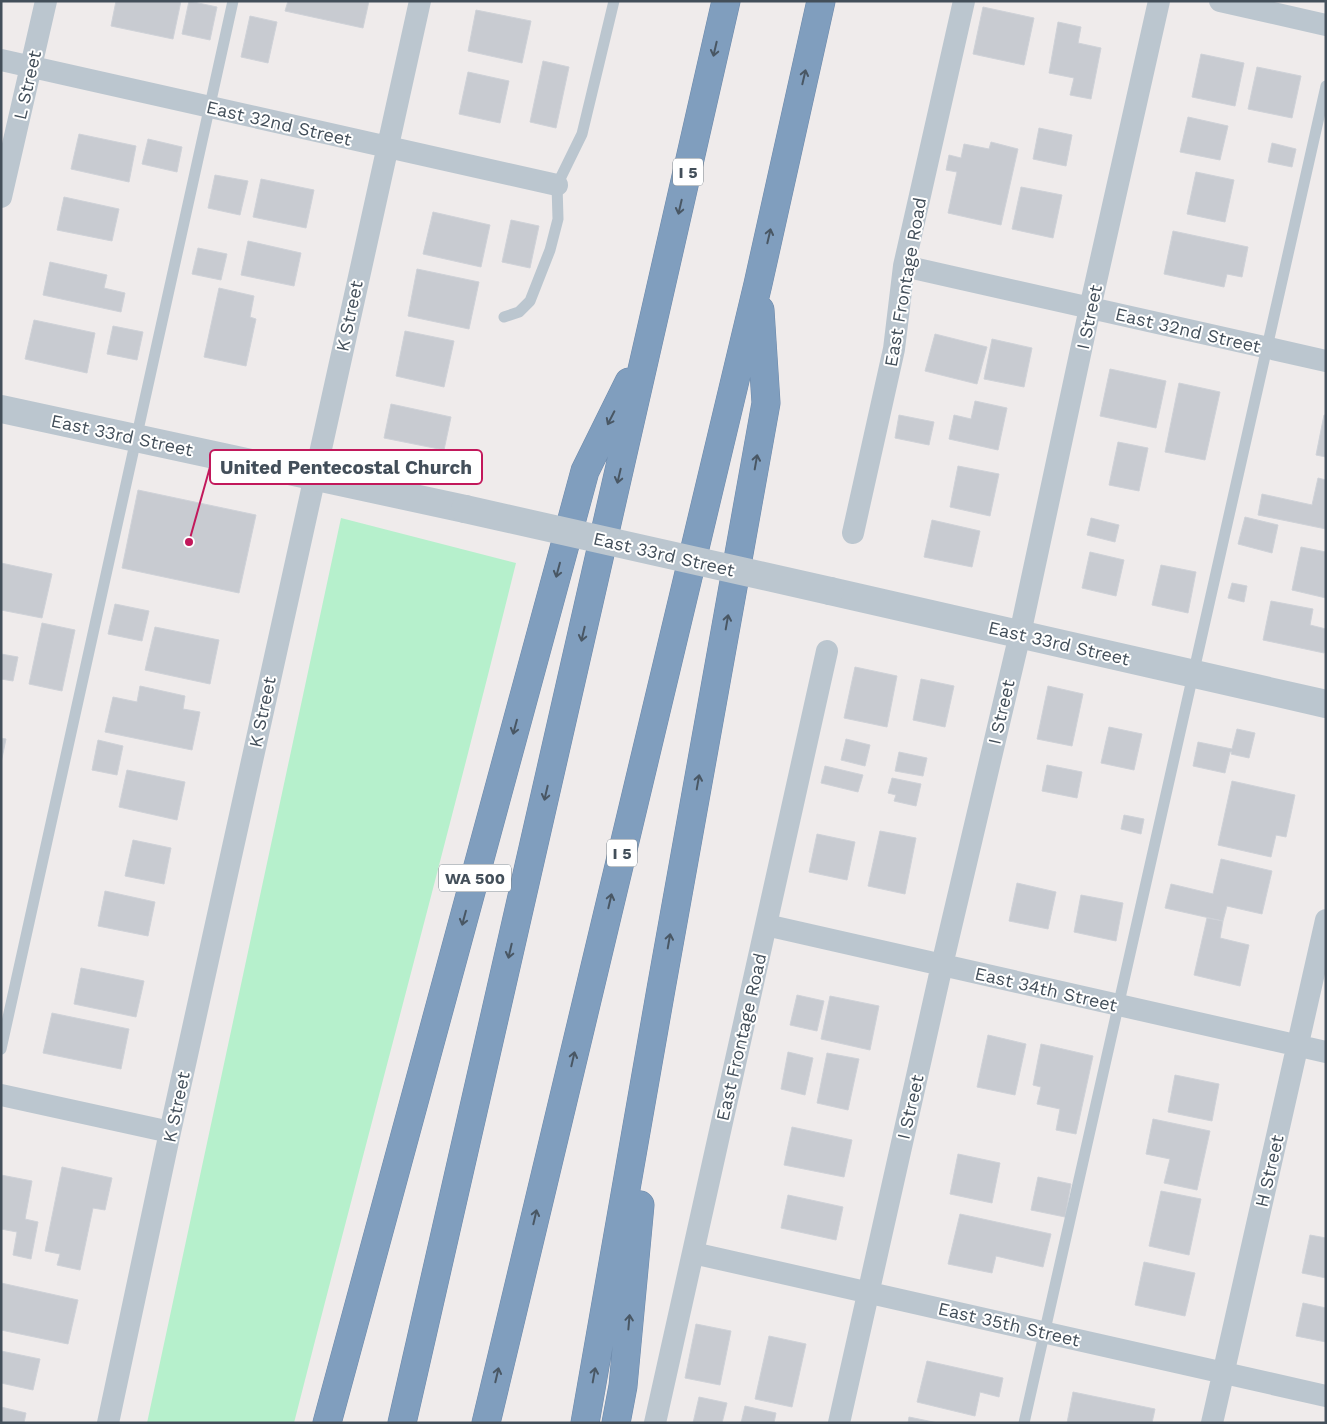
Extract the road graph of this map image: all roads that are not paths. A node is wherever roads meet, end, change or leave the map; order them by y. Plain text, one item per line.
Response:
1 (46, 1) edge
2 (233, 1) edge
3 (420, 1) edge
4 (614, 1) edge
5 (726, 1) edge
6 (821, 1) edge
7 (964, 1) edge
8 (1159, 1) edge
9 (1220, 1) edge
10 (1326, 24) edge
11 (1, 60) edge
12 (31, 66) junction
13 (1326, 86) edge
14 (210, 107) junction
15 (387, 147) junction
16 (557, 185) junction
17 (1, 197) edge
18 (904, 266) junction
19 (758, 284) junction
20 (1090, 308) junction
21 (504, 317) dead end
22 (649, 343) junction
23 (1267, 348) junction
24 (1326, 361) edge
25 (1, 409) edge
26 (136, 438) junction
27 (314, 476) junction
28 (853, 533) dead end
29 (1020, 634) junction
30 (827, 651) dead end
31 (1193, 674) junction
32 (1326, 704) edge
33 (1326, 920) edge
34 (766, 925) junction
35 (942, 965) junction
36 (661, 989) junction
37 (1119, 1005) junction
38 (1297, 1046) junction
39 (1, 1050) edge
40 (1326, 1052) edge
41 (1, 1095) edge
42 (170, 1132) junction
43 (693, 1253) junction
44 (868, 1292) junction
45 (1045, 1332) junction
46 (1223, 1372) junction
47 (1326, 1396) edge
48 (108, 1423) edge
49 (328, 1423) edge
50 (402, 1423) edge
51 (486, 1423) edge
52 (585, 1423) edge
53 (616, 1423) edge
54 (655, 1423) edge
55 (839, 1423) edge
56 (1024, 1423) edge
57 (1212, 1423) edge

1 - 12 street, L Street
2 - 14 lane
3 - 15 street, K Street
4 - 16 lane
5 -> 22 highway, I 5
19 -> 6 highway, I 5
7 - 18 street, East Frontage Road
8 - 20 street, I Street
9 - 10 street
11 - 12 street, East 32nd Street
12 - 14 street, East 32nd Street
12 - 17 street, L Street
13 - 23 lane
14 - 15 street, East 32nd Street
14 - 26 lane
15 - 16 street, East 32nd Street
15 - 27 street, K Street
16 - 21 lane
18 - 20 street, East 32nd Street
18 - 28 street, East Frontage Road
36 -> 19 highway
51 -> 19 highway, I 5
20 - 23 street, East 32nd Street
20 - 29 street, I Street
22 -> 49 highway, WA 500
22 -> 50 highway, I 5
23 - 24 street, East 32nd Street
23 - 31 lane
25 - 26 street, East 33rd Street
26 - 27 street, East 33rd Street
26 - 39 lane
27 - 29 street, East 33rd Street, bridge
27 - 42 street, K Street
29 - 31 street, East 33rd Street
29 - 35 street, I Street
30 - 34 street, East Frontage Road
31 - 32 street, East 33rd Street
31 - 37 lane
33 - 38 street, H Street
34 - 35 street, East 34th Street
34 - 43 street, East Frontage Road
35 - 37 street, East 34th Street
35 - 44 street, I Street
52 -> 36 highway
53 -> 36 highway
37 - 38 street, East 34th Street
37 - 45 lane
38 - 40 street, East 34th Street
38 - 46 street, H Street
41 - 42 street
42 - 48 street, K Street
43 - 44 street, East 35th Street
43 - 54 street, East Frontage Road
44 - 45 street, East 35th Street
44 - 55 street, I Street
45 - 46 street, East 35th Street
45 - 56 lane
46 - 47 street, East 35th Street
46 - 57 street, H Street

